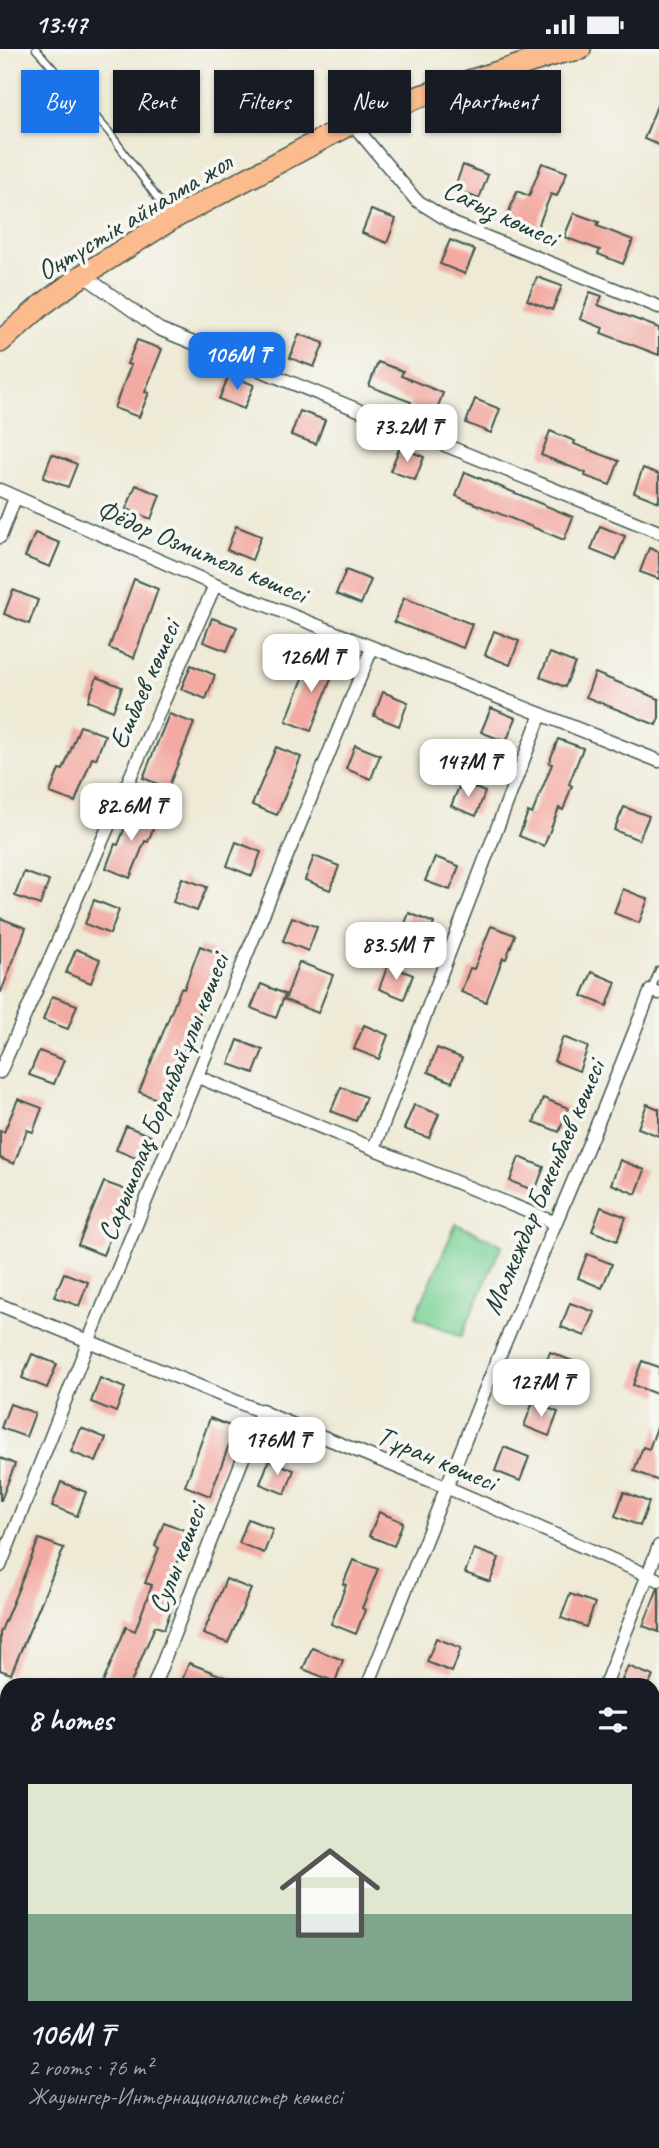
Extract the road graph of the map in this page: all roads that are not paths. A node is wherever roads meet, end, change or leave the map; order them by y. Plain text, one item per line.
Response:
1 (36, 49) edge
2 (566, 50) edge
3 (411, 100) edge
4 (333, 133) edge
5 (360, 133) edge
6 (172, 219) junction
7 (83, 275) junction
8 (659, 307) edge
9 (0, 342) edge
10 (0, 490) edge
11 (15, 498) junction
12 (659, 532) edge
13 (0, 537) edge
14 (215, 585) junction
15 (372, 648) junction
16 (541, 714) junction
17 (659, 761) edge
18 (659, 970) edge
19 (655, 991) edge
20 (0, 1072) edge
21 (198, 1077) junction
22 (373, 1148) junction
23 (556, 1223) junction
24 (0, 1305) edge
25 (89, 1341) junction
26 (262, 1410) junction
27 (446, 1487) junction
28 (659, 1546) edge
29 (0, 1566) edge
30 (653, 1578) edge
31 (157, 1678) edge
32 (371, 1678) edge
33 (608, 1678) edge

1 - 6 lane
2 - 3 highway, Оңтүстік айналма жол
4 - 6 highway, Оңтүстік айналма жол
5 - 8 street, Сағыз көшесі
6 - 7 highway, Оңтүстік айналма жол
7 - 9 highway, Оңтүстік айналма жол
7 - 12 street
10 - 11 street, Фёдор Озмитель көшесі
11 - 13 street
11 - 14 street, Фёдор Озмитель көшесі
14 - 15 street, Фёдор Озмитель көшесі
14 - 20 street, Ешбаев көшесі
15 - 16 street, Фёдор Озмитель көшесі
15 - 21 street, Сарышолақ Боранбайұлы көшесі
16 - 17 street, Фёдор Озмитель көшесі
16 - 22 street
18 - 19 lane
19 - 23 street, Малкеждар Бөкенбаев көшесі
21 - 22 street
21 - 25 street, Сарышолақ Боранбайұлы көшесі
22 - 23 street
23 - 27 street, Малкеждар Бөкенбаев көшесі
24 - 25 street, Тұран көшесі
25 - 26 street, Тұран көшесі
25 - 29 street, Сарышолақ Боранбайұлы көшесі
26 - 27 street, Тұран көшесі
26 - 31 street, Сулы көшесі
27 - 30 street, Тұран көшесі
27 - 32 street, Малкеждар Бөкенбаев көшесі
28 - 30 street
30 - 33 street

